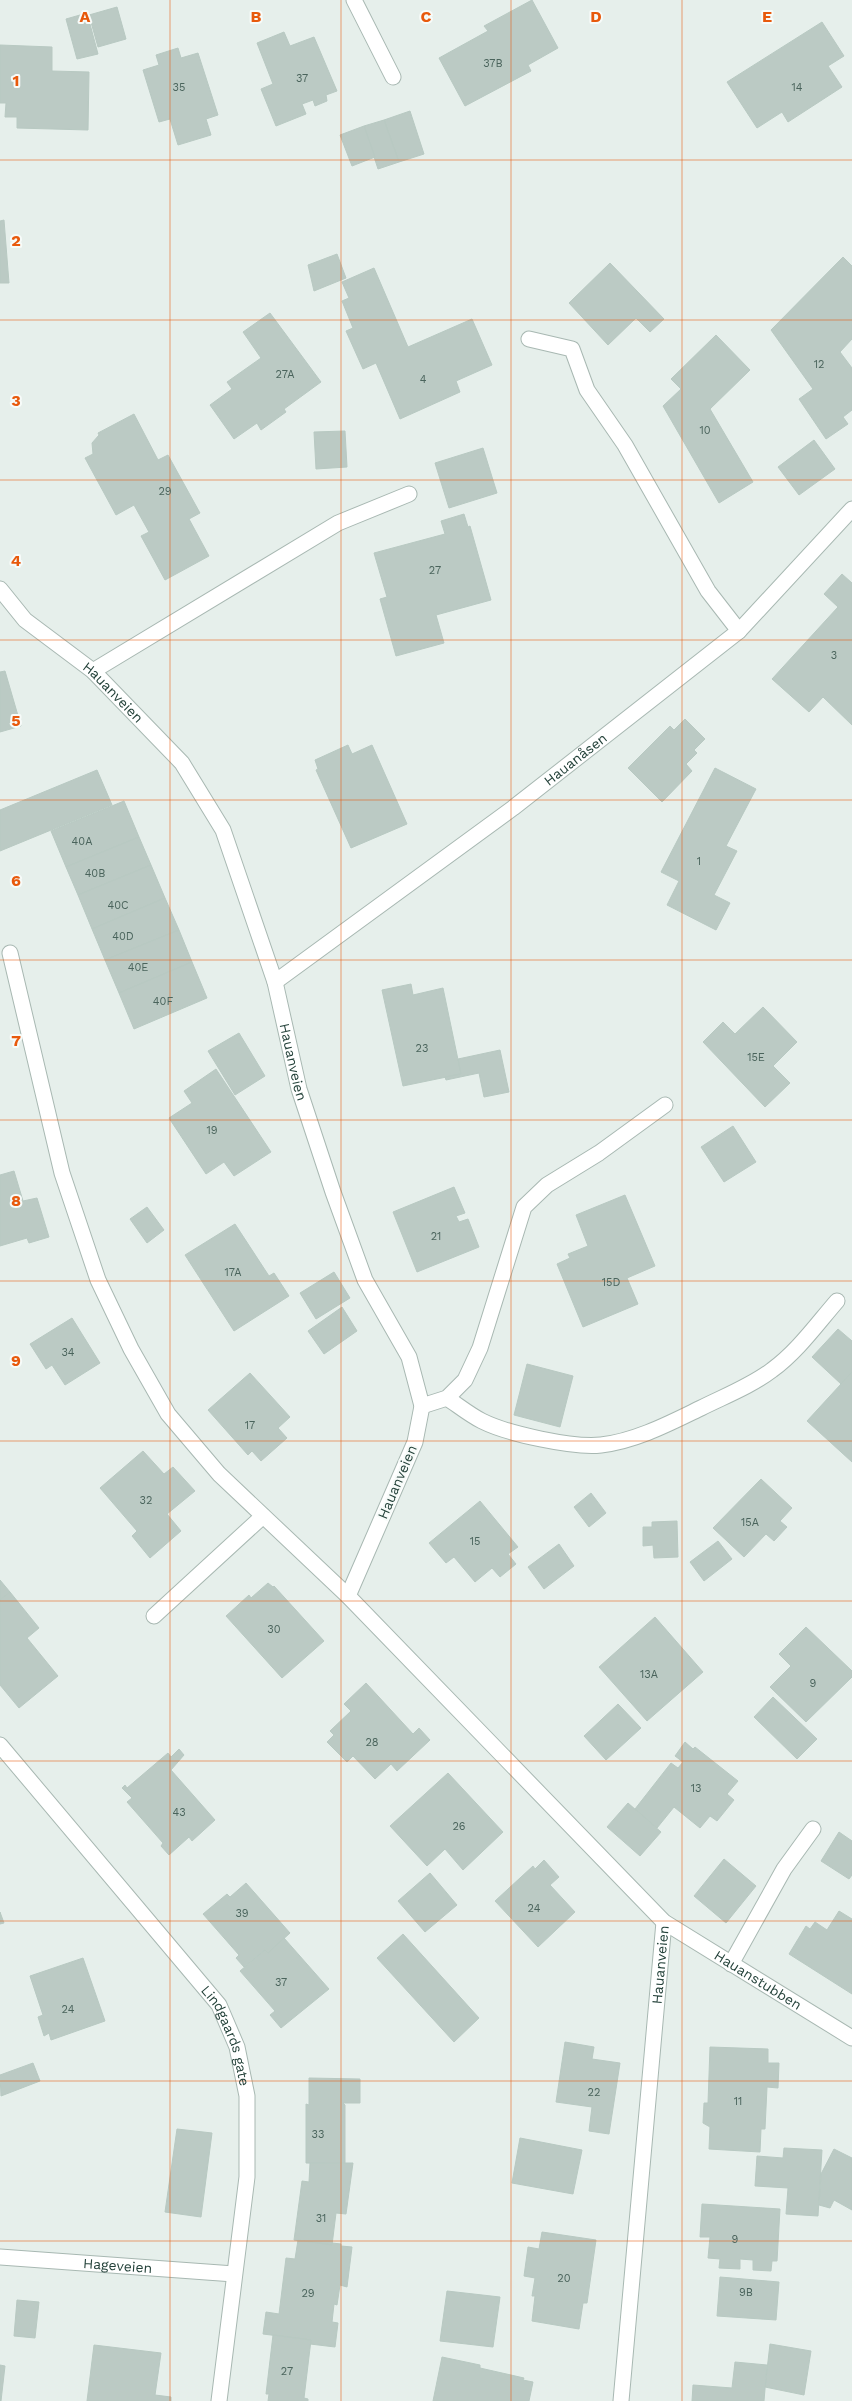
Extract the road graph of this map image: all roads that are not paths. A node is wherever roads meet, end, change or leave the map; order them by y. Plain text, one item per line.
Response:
1 (354, 0) edge
2 (393, 77) dead end
3 (529, 339) dead end
4 (409, 494) dead end
5 (852, 509) edge
6 (0, 589) edge
7 (739, 631) junction
8 (92, 671) junction
9 (10, 953) dead end
10 (275, 982) junction
11 (665, 1105) dead end
12 (837, 1301) dead end
13 (447, 1398) junction
14 (422, 1406) junction
15 (263, 1516) junction
16 (348, 1596) junction
17 (154, 1616) dead end
18 (2, 1749) edge
19 (813, 1829) dead end
20 (664, 1922) junction
21 (732, 1964) junction
22 (852, 2038) edge
23 (0, 2257) edge
24 (234, 2274) junction
25 (219, 2401) edge
26 (621, 2401) edge

1 - 2 street
3 - 7 street
4 - 8 street
5 - 7 street, Hauanåsen
6 - 8 street, Hauanveien
7 - 10 street, Hauanåsen
8 - 10 street, Hauanveien
9 - 15 street, Hauanveien
10 - 14 street, Hauanveien
11 - 13 street
12 - 13 street
13 - 14 street
14 - 16 street, Hauanveien
15 - 16 street, Hauanveien
15 - 17 street
16 - 20 street, Hauanveien
18 - 24 street, Lindgaards gate
19 - 21 street
20 - 21 street, Hauanstubben
20 - 26 street, Hauanveien
21 - 22 street, Hauanstubben
23 - 24 street, Hageveien
24 - 25 street, Lindgaards gate

